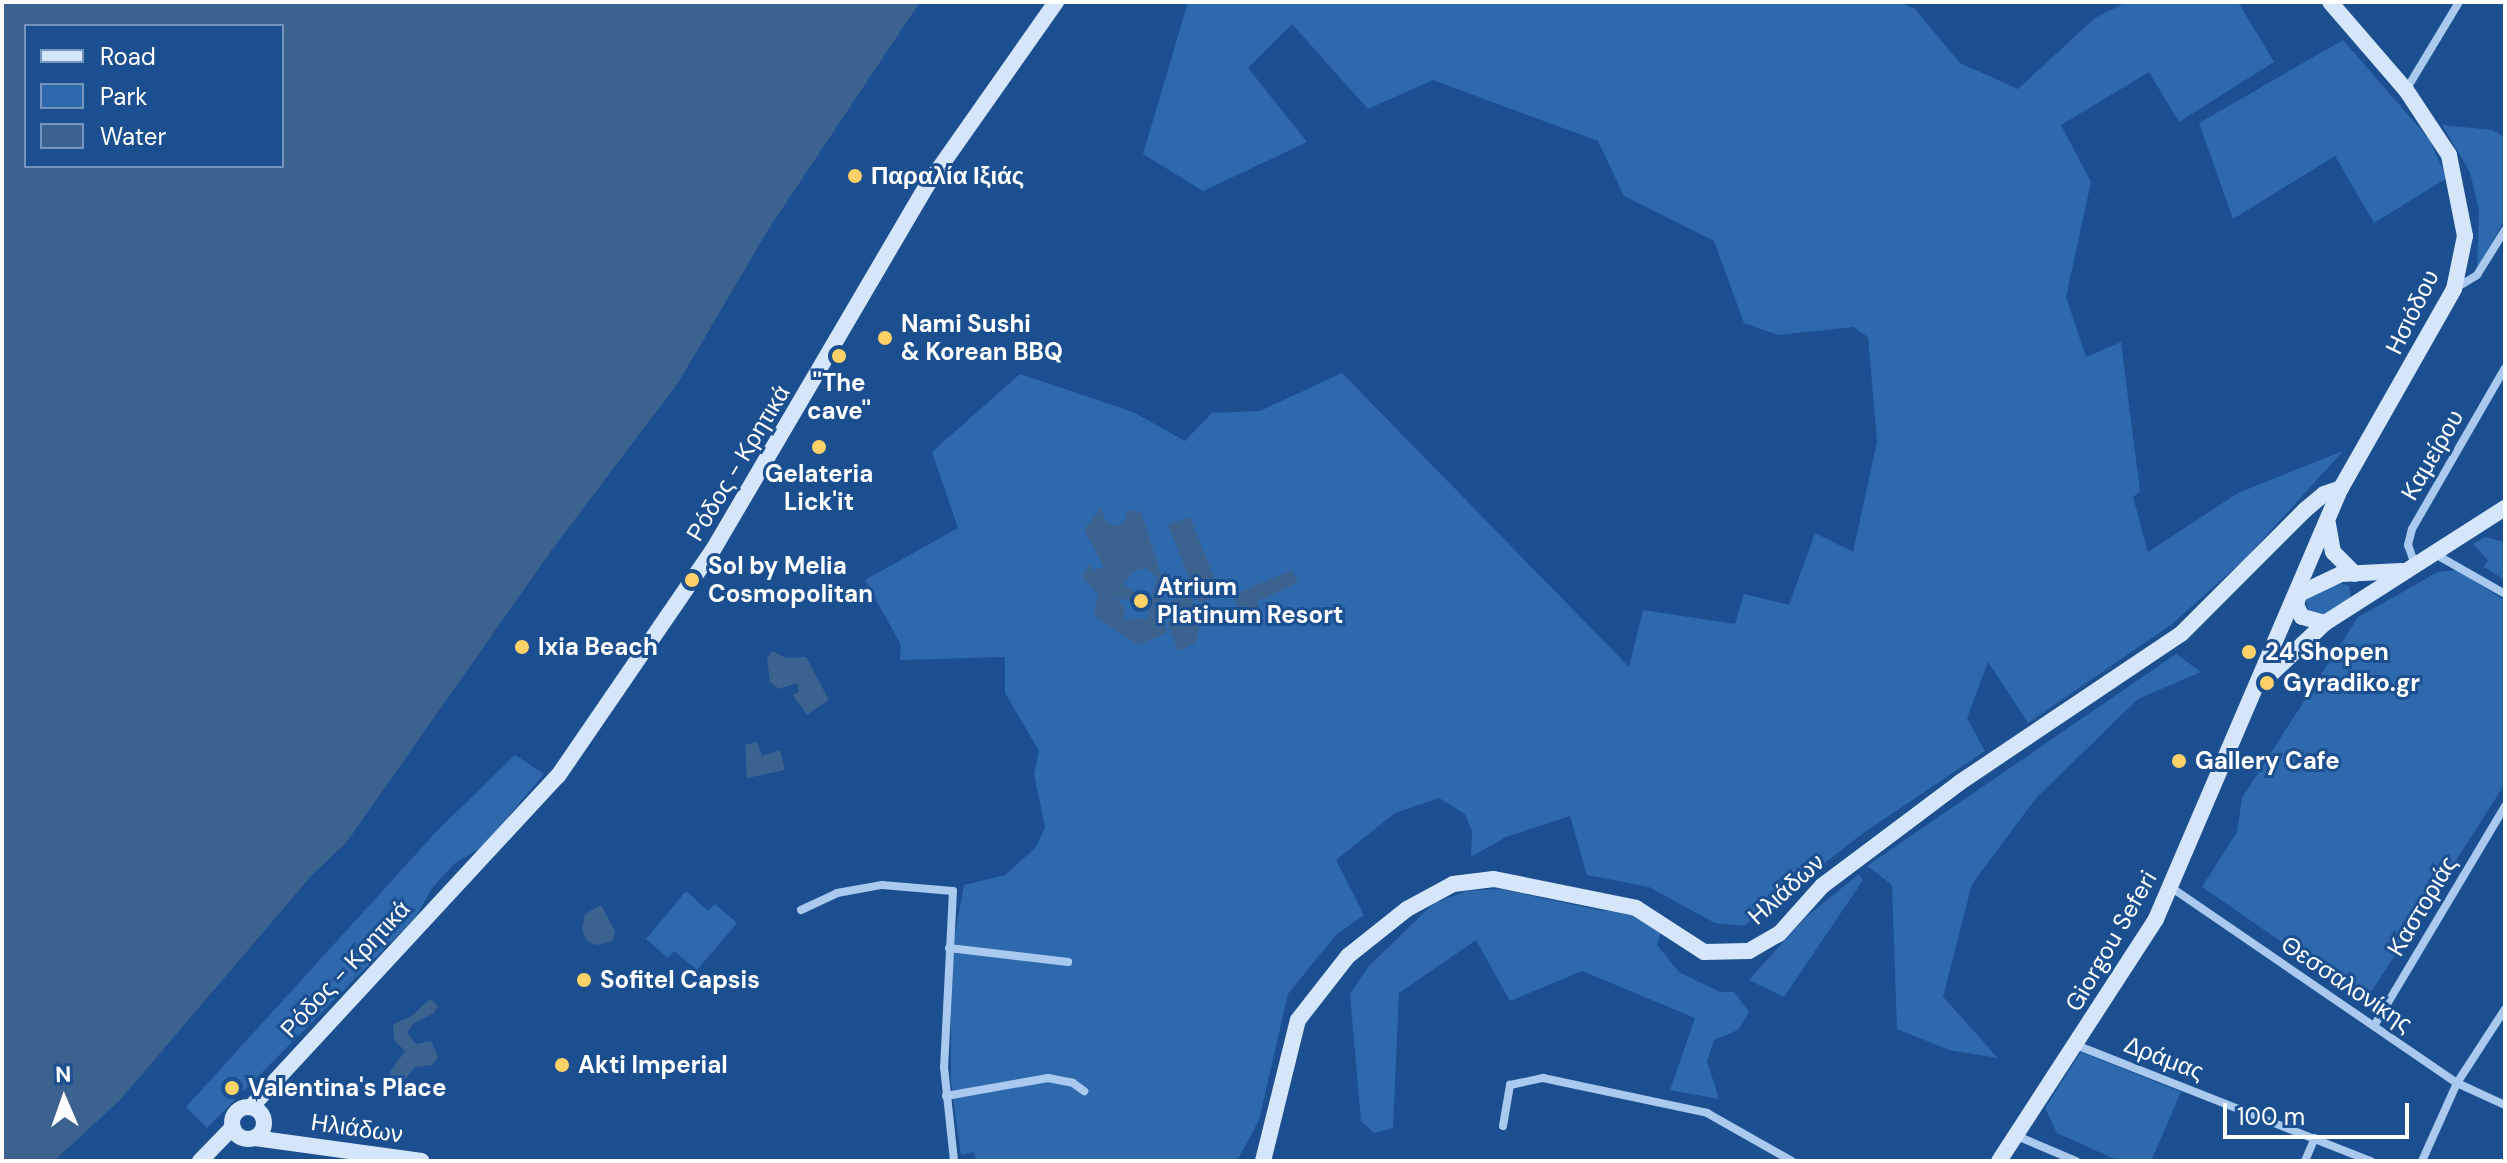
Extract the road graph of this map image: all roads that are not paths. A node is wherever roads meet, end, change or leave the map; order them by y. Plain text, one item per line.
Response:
1 (1056, 2) edge
2 (2330, 2) edge
3 (2459, 2) edge
4 (2406, 90) junction
5 (2505, 230) edge
6 (2454, 289) junction
7 (2505, 368) edge
8 (2341, 488) junction
9 (2505, 508) edge
10 (2305, 510) junction
11 (2331, 515) junction
12 (2435, 554) junction
13 (2409, 568) junction
14 (2353, 573) junction
15 (2299, 594) junction
16 (2505, 594) edge
17 (2359, 602) junction
18 (2325, 623) junction
19 (2257, 693) junction
20 (2505, 806) edge
21 (2172, 888) junction
22 (801, 910) dead end
23 (949, 948) junction
24 (1068, 962) dead end
25 (2505, 1009) edge
26 (2374, 1026) junction
27 (2076, 1045) junction
28 (2457, 1083) junction
29 (1084, 1091) dead end
30 (946, 1096) junction
31 (2505, 1105) edge
32 (248, 1123) junction
33 (1503, 1126) dead end
34 (2017, 1136) junction
35 (2315, 1138) junction
36 (2001, 1160) edge
37 (200, 1161) edge
38 (421, 1161) edge
39 (954, 1161) edge
40 (1263, 1161) edge
41 (1792, 1161) edge
42 (2076, 1161) edge
43 (2305, 1161) edge
44 (2371, 1161) edge
45 (2422, 1161) edge

1 - 32 main road, Ρόδος - Κρητικά
2 - 4 main road, Ησιόδου
3 - 4 street
4 - 6 main road, Ησιόδου
5 - 6 street
6 - 8 main road, Ησιόδου
7 - 13 street, Καμείρου
8 - 10 main road, Ηλιάδων
8 - 11 main road, Ησιόδου
9 - 12 main road
10 - 11 main road
10 - 40 main road, Ηλιάδων
11 - 14 main road
11 - 15 main road, Ησιόδου
12 - 13 main road
12 - 16 street
13 - 14 main road
13 - 17 main road
14 - 15 main road
14 - 17 main road
15 - 18 main road
15 - 19 main road, Giorgou Seferi
17 - 18 main road
18 - 19 main road
19 - 21 main road, Giorgou Seferi
20 - 26 street, Καστοριάς
21 - 26 street, Θεσσαλονίκης
21 - 27 main road, Giorgou Seferi
22 - 23 street
23 - 24 street
23 - 30 street
25 - 28 street
26 - 28 street, Θεσσαλονίκης
27 - 34 main road, Giorgou Seferi
27 - 35 street, Δράμας
28 - 31 street, Θεσσαλονίκης
28 - 45 street
29 - 30 street
30 - 39 street
32 - 37 main road, Ρόδος - Κρητικά
32 - 38 main road, Ηλιάδων
33 - 41 street
34 - 36 main road, Giorgou Seferi
34 - 42 street
35 - 43 street
35 - 44 street, Δράμας

